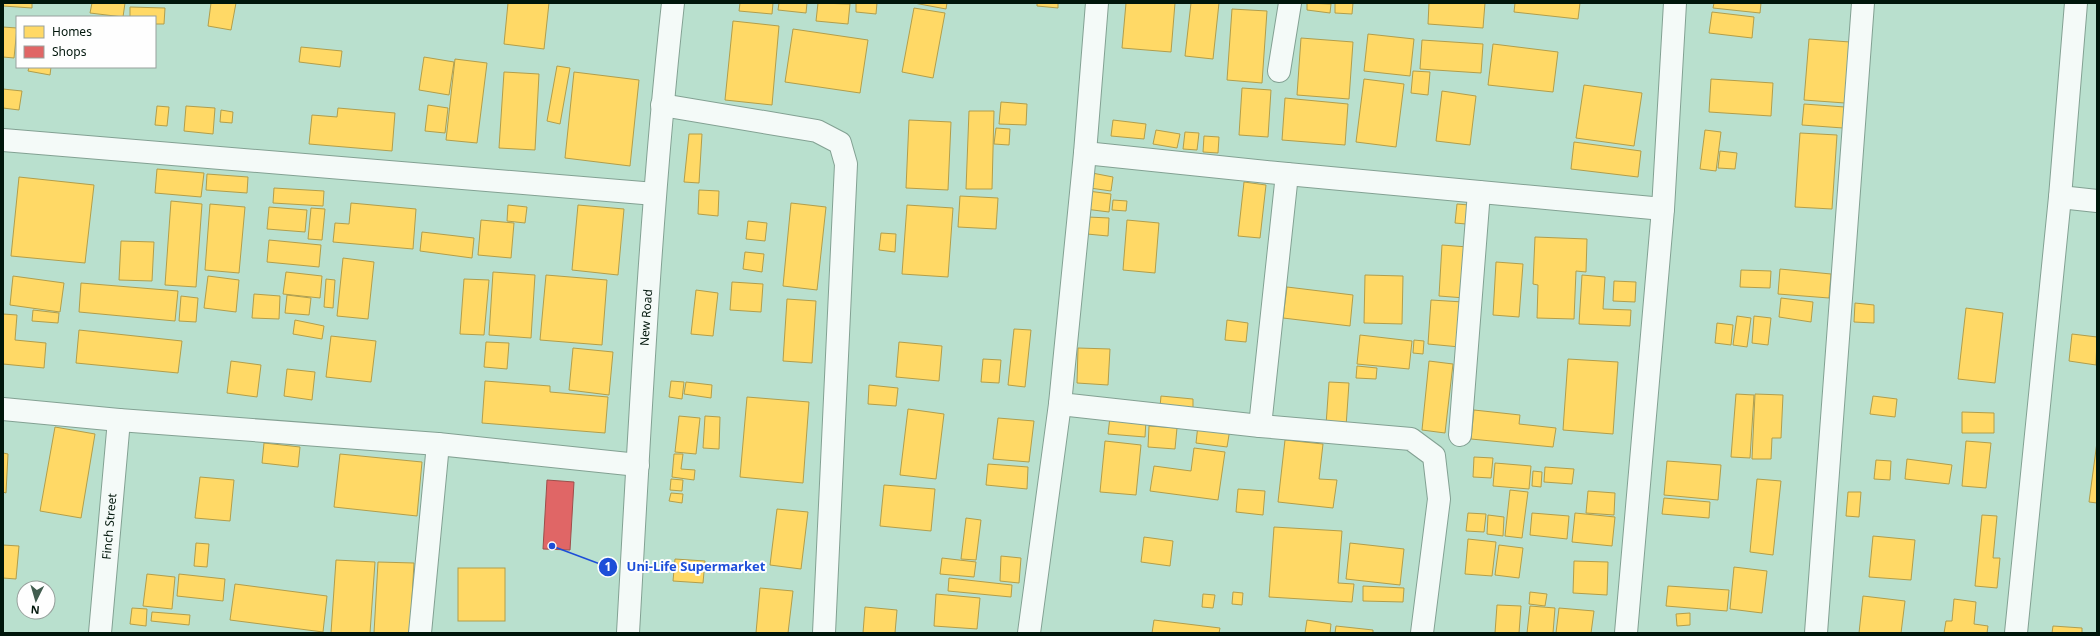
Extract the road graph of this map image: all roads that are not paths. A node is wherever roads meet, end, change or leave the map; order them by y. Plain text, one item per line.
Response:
1 (674, 3) edge
2 (1097, 3) edge
3 (1290, 3) edge
4 (1675, 3) edge
5 (1863, 3) edge
6 (2076, 3) edge
7 (1279, 71) dead end
8 (662, 105) junction
9 (3, 140) edge
10 (1085, 153) junction
11 (1287, 174) junction
12 (1479, 192) junction
13 (655, 194) junction
14 (2060, 197) junction
15 (2097, 201) edge
16 (1663, 210) junction
17 (1060, 404) junction
18 (3, 410) edge
19 (120, 420) junction
20 (1260, 426) junction
21 (1460, 435) dead end
22 (438, 444) junction
23 (638, 465) junction
24 (100, 633) edge
25 (420, 633) edge
26 (628, 633) edge
27 (824, 633) edge
28 (1029, 633) edge
29 (1422, 633) edge
30 (1626, 633) edge
31 (1816, 633) edge
32 (2016, 633) edge

1 - 8 street, New Road
2 - 10 street
3 - 7 street
4 - 16 street
5 - 31 street
6 - 14 street
8 - 13 street, New Road
8 - 27 street
9 - 13 street
10 - 11 street
10 - 17 street
11 - 12 street
11 - 20 street
12 - 16 street
12 - 21 street
13 - 23 street, New Road
14 - 15 street
14 - 32 street
16 - 30 street
17 - 20 street
17 - 28 street
18 - 19 street
19 - 22 street
19 - 24 street, Finch Street
20 - 29 street
22 - 23 street
22 - 25 street
23 - 26 street, New Road

